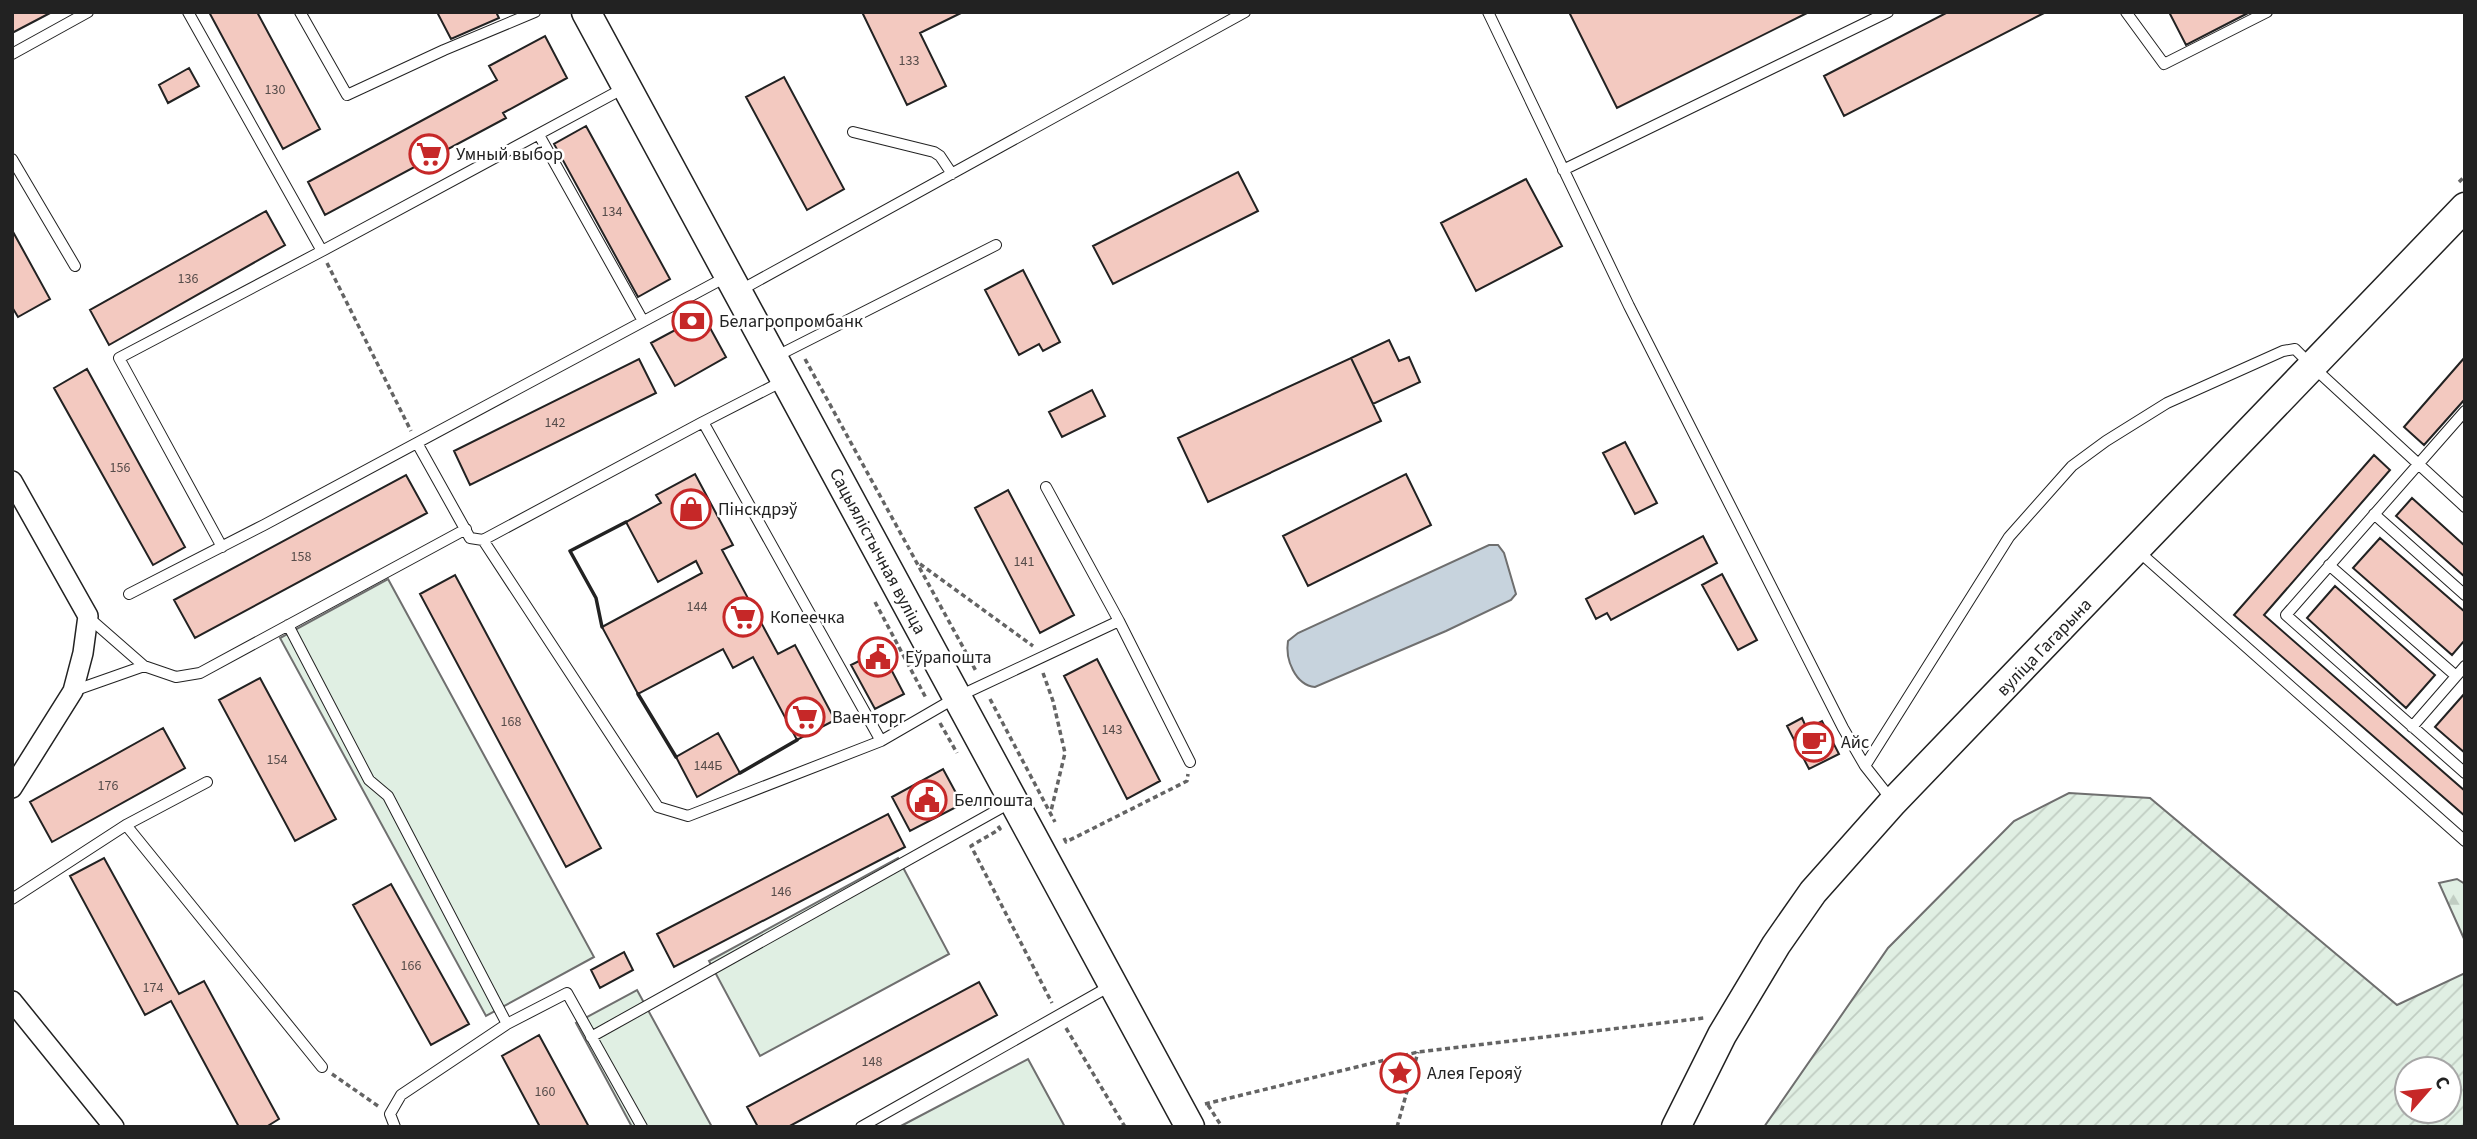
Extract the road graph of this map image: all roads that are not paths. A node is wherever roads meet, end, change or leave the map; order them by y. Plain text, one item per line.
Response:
1 (88, 12) edge
2 (188, 12) edge
3 (300, 12) edge
4 (535, 12) edge
5 (586, 12) edge
6 (1245, 12) edge
7 (1488, 12) edge
8 (1888, 12) edge
9 (2126, 12) edge
10 (2267, 12) edge
11 (12, 54) edge
12 (627, 87) junction
13 (853, 132) dead end
14 (540, 135) junction
15 (12, 159) edge
16 (1563, 170) junction
17 (952, 174) junction
18 (2465, 207) edge
19 (996, 246) dead end
20 (322, 251) junction
21 (75, 266) dead end
22 (734, 284) junction
23 (643, 321) junction
24 (2312, 366) junction
25 (780, 368) junction
26 (2465, 411) edge
27 (704, 422) junction
28 (417, 443) junction
29 (2418, 464) junction
30 (12, 481) edge
31 (1046, 487) dead end
32 (2465, 507) edge
33 (2374, 514) junction
34 (466, 529) junction
35 (483, 540) junction
36 (222, 547) junction
37 (2137, 550) junction
38 (2329, 565) junction
39 (129, 594) dead end
40 (2465, 594) edge
41 (88, 616) junction
42 (1119, 621) junction
43 (288, 625) junction
44 (144, 666) junction
45 (2465, 666) edge
46 (2456, 676) junction
47 (72, 691) junction
48 (946, 704) junction
49 (2412, 727) junction
50 (881, 741) junction
51 (1190, 762) road end
52 (1865, 766) junction
53 (2465, 773) edge
54 (207, 782) dead end
55 (12, 788) edge
56 (1893, 802) junction
57 (1003, 808) junction
58 (126, 825) junction
59 (2465, 841) edge
60 (12, 900) edge
61 (1113, 985) junction
62 (12, 1001) edge
63 (507, 1024) junction
64 (591, 1037) junction
65 (322, 1067) road end
66 (1186, 1121) edge
67 (114, 1127) edge
68 (395, 1127) edge
69 (642, 1127) edge
70 (861, 1127) edge
71 (1676, 1127) edge

1 - 11 lane
2 - 20 lane
3 - 4 lane
5 - 12 main road, Сацыялістычная вуліца
6 - 17 lane
7 - 16 lane
8 - 16 lane
9 - 10 lane
12 - 14 lane
12 - 22 main road, Сацыялістычная вуліца
13 - 17 lane
14 - 20 lane
14 - 23 lane
15 - 21 lane
16 - 52 lane
17 - 22 lane
18 - 24 main road, вуліца Гагарына
19 - 25 lane
20 - 36 lane
22 - 23 lane
22 - 25 main road, Сацыялістычная вуліца
23 - 28 lane
24 - 29 lane
24 - 37 main road, вуліца Гагарына
24 - 52 lane
25 - 27 lane
25 - 48 main road, Сацыялістычная вуліца
26 - 29 lane
27 - 35 lane
27 - 50 lane
28 - 34 lane
28 - 36 lane
29 - 32 lane
29 - 33 lane
30 - 41 street
31 - 42 lane
33 - 38 lane
33 - 40 lane
34 - 35 lane
34 - 43 lane
35 - 50 lane
36 - 39 lane
37 - 56 main road, вуліца Гагарына
37 - 59 lane
38 - 46 lane
38 - 49 lane
41 - 44 lane
41 - 47 street
42 - 48 lane
42 - 51 lane
43 - 44 lane
43 - 63 lane
44 - 47 lane
45 - 46 lane
46 - 49 lane
47 - 55 street
48 - 50 lane
48 - 57 main road, Сацыялістычная вуліца
49 - 53 lane
52 - 56 lane
54 - 58 lane
56 - 71 main road, вуліца Гагарына
57 - 61 main road, Сацыялістычная вуліца
57 - 64 lane
58 - 60 lane
58 - 65 lane
61 - 66 main road, Сацыялістычная вуліца
61 - 70 lane
62 - 67 street
63 - 64 lane
63 - 68 lane
64 - 69 lane

